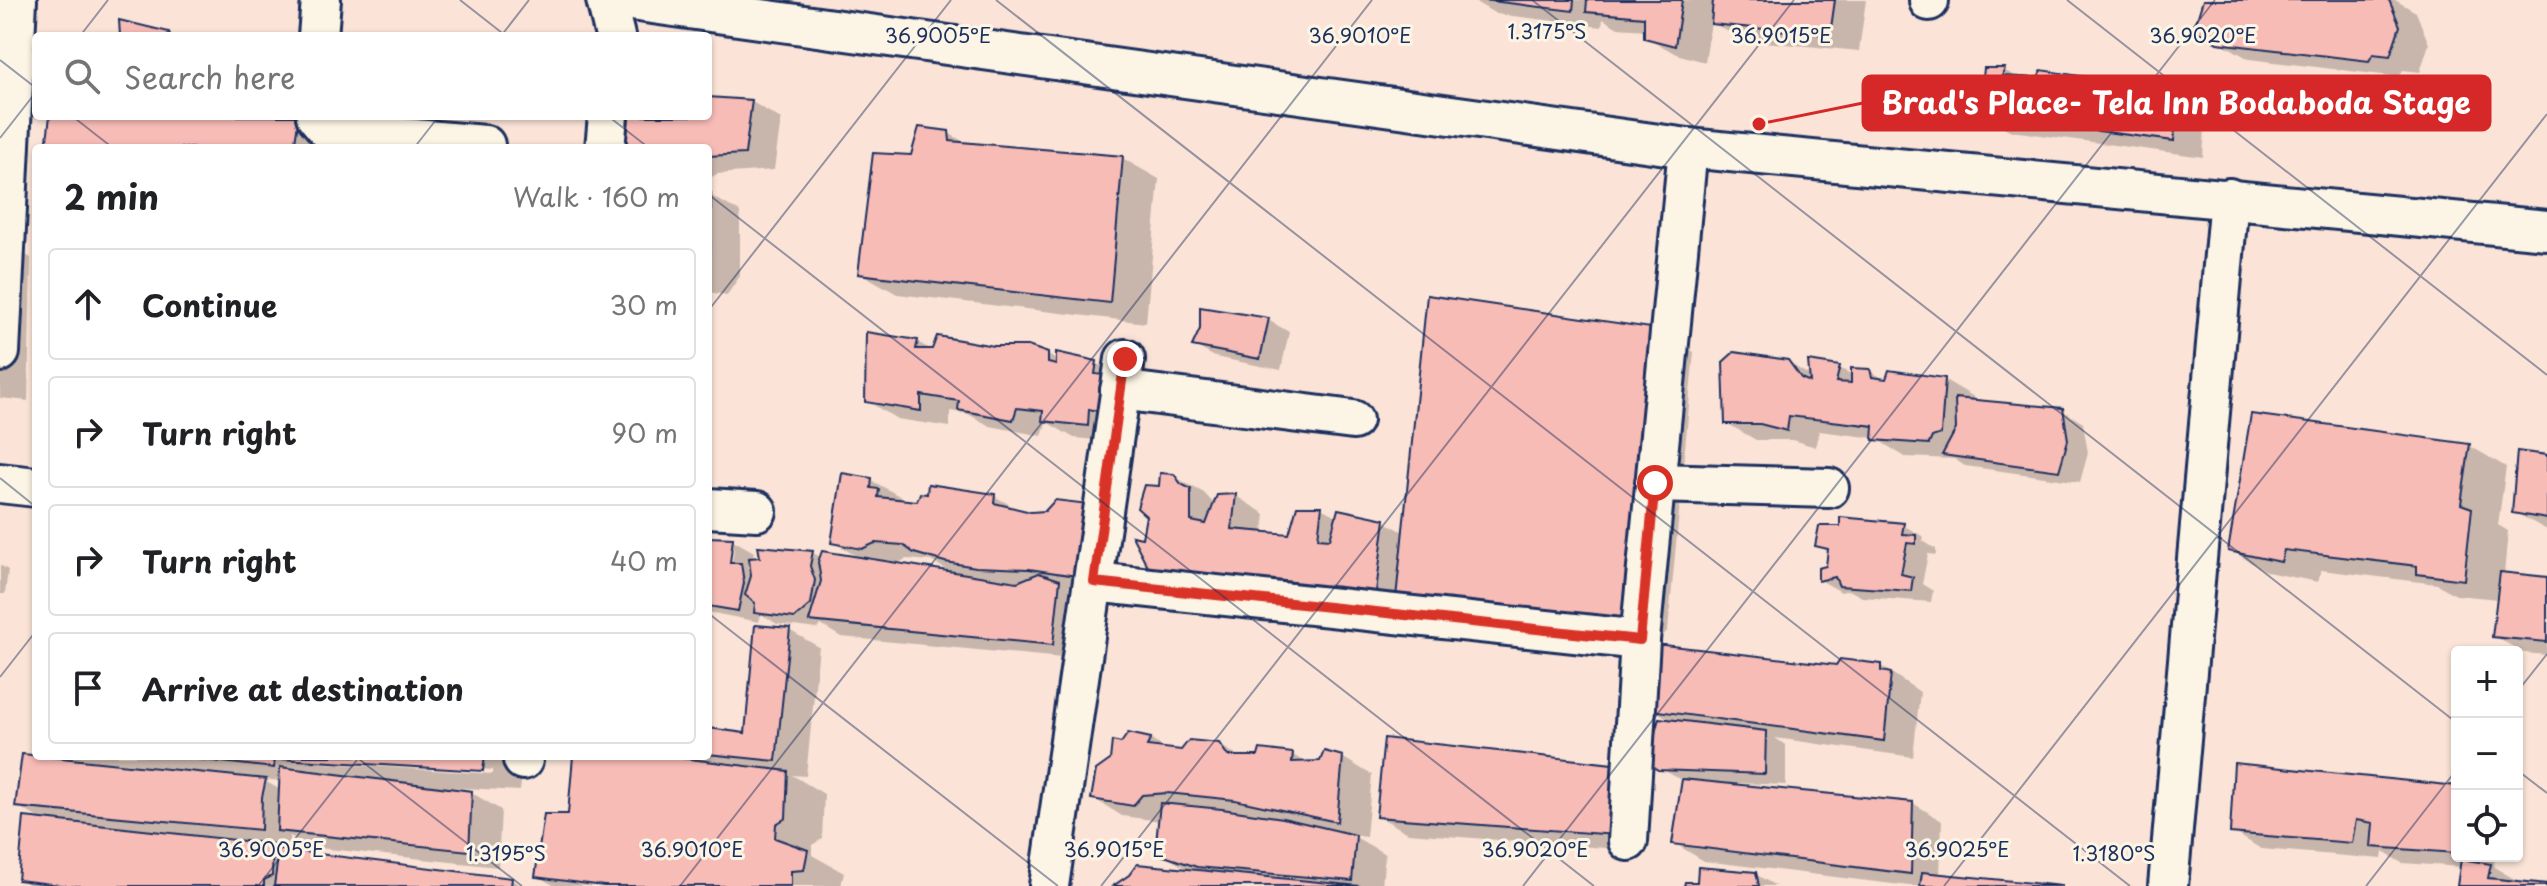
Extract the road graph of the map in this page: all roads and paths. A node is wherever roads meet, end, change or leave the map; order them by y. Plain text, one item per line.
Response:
1 (17, 0) edge
2 (321, 0) edge
3 (606, 0) edge
4 (624, 0) edge
5 (318, 32) edge
6 (614, 32) edge
7 (319, 120) edge
8 (608, 120) edge
9 (473, 144) edge
10 (605, 144) edge
11 (1688, 148) junction
12 (2229, 198) junction
13 (2547, 230) edge
14 (0, 352) edge
15 (1353, 420) dead end
16 (0, 483) edge
17 (1655, 483) junction
18 (32, 487) edge
19 (1829, 488) dead end
20 (712, 508) edge
21 (757, 511) dead end
22 (1094, 582) junction
23 (1640, 640) junction
24 (1628, 841) dead end
25 (1049, 886) edge
26 (2168, 886) edge

1 - 14 street
2 - 5 street
3 - 6 street
4 - 11 street
7 - 9 street
8 - 10 street
11 - 12 street
11 - 17 street
12 - 13 street
12 - 26 street
15 - 22 street
16 - 18 street
17 - 19 street
17 - 23 street
20 - 21 street
22 - 23 street
22 - 25 street
23 - 24 street

